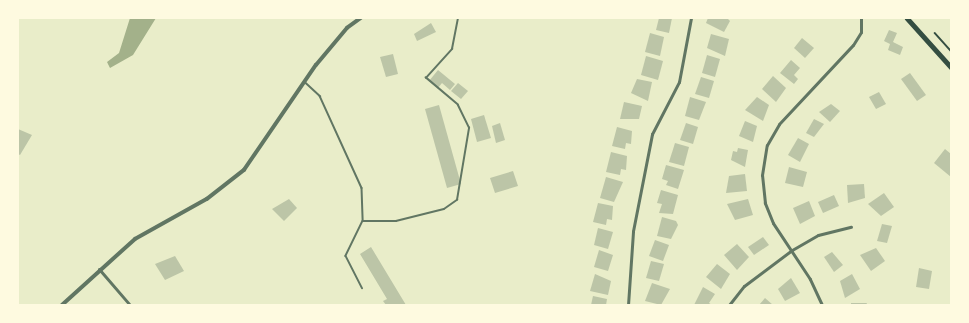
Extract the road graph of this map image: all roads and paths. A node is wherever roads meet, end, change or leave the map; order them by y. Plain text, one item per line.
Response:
1 (361, 18) edge
2 (458, 18) edge
3 (691, 18) edge
4 (861, 18) edge
5 (907, 18) edge
6 (935, 33) dead end
7 (951, 51) edge
8 (951, 67) edge
9 (305, 82) junction
10 (363, 221) junction
11 (851, 226) dead end
12 (792, 250) junction
13 (99, 268) junction
14 (362, 288) dead end
15 (62, 305) edge
16 (130, 305) edge
17 (628, 305) edge
18 (729, 305) edge
19 (822, 305) edge

1 - 9 street
2 - 10 lane
3 - 17 street
4 - 12 street
5 - 8 main road
6 - 7 path
9 - 10 lane
9 - 13 street
10 - 14 lane
11 - 12 street
12 - 18 street
12 - 19 street
13 - 15 street
13 - 16 street

